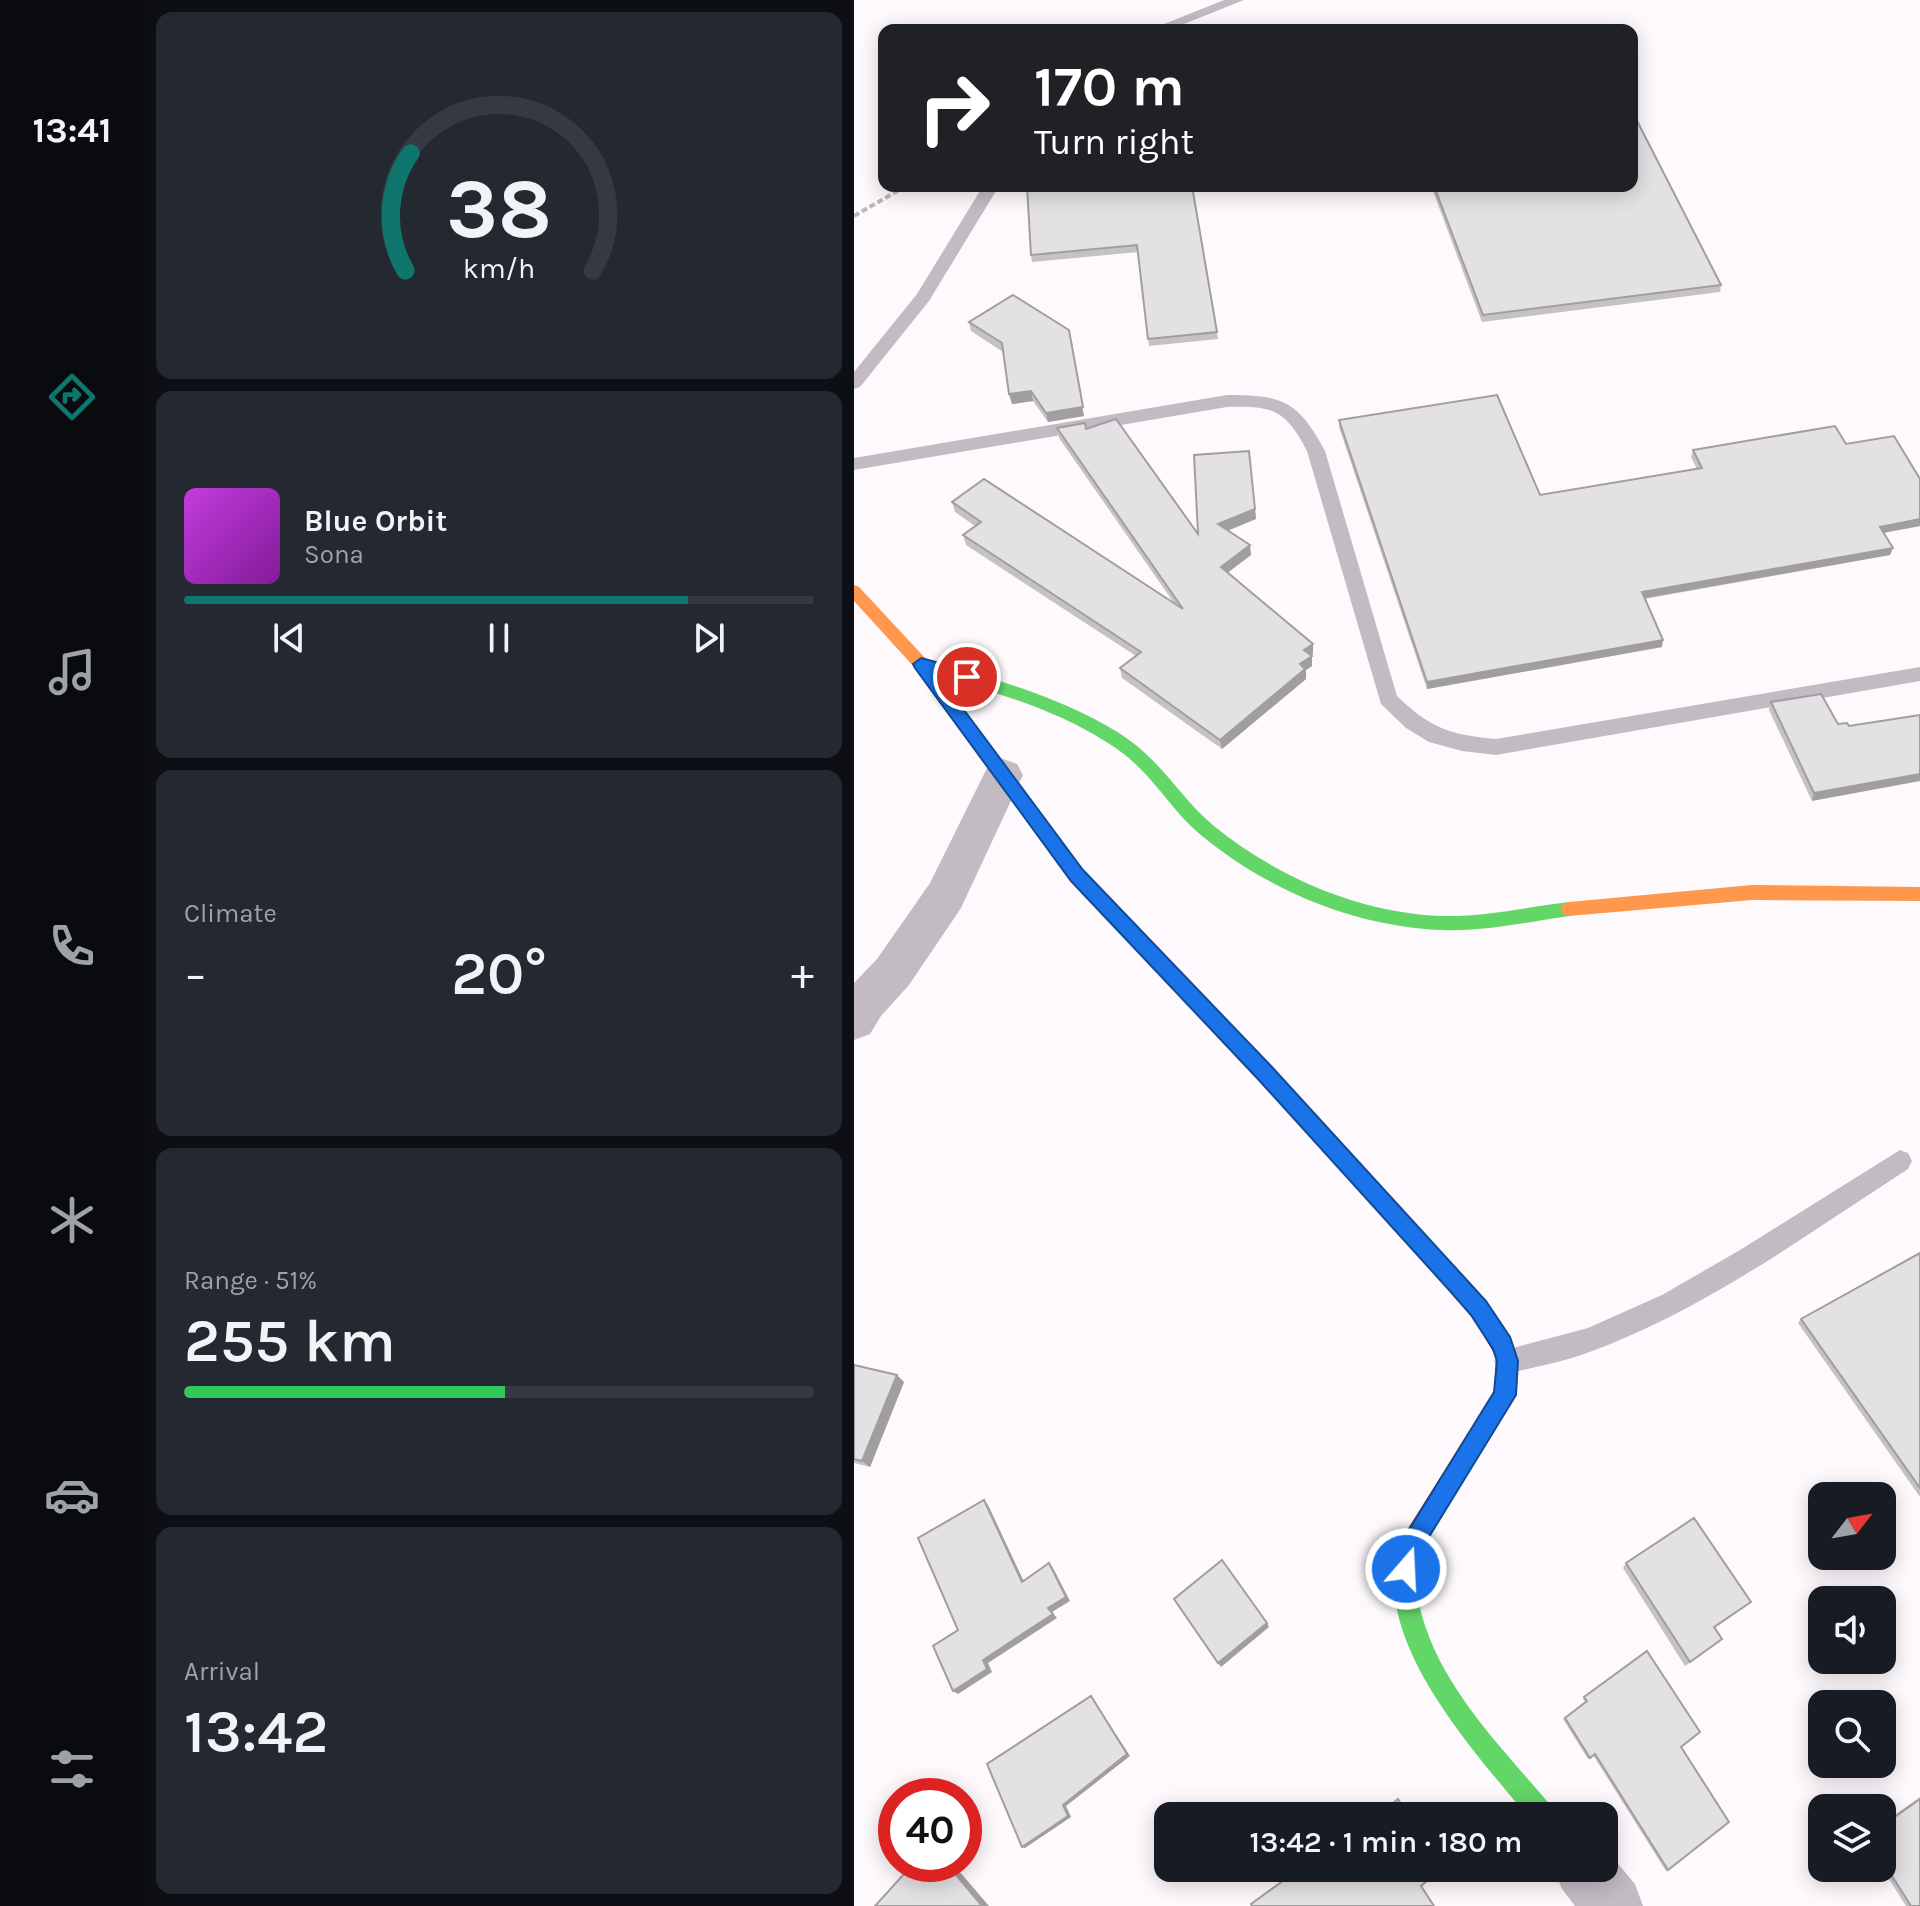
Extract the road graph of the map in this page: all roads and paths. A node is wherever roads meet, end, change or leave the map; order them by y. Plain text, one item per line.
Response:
1 (1237, 0) edge
2 (1172, 24) edge
3 (896, 192) edge
4 (987, 192) edge
5 (854, 216) edge
6 (854, 383) edge
7 (854, 464) edge
8 (854, 591) edge
9 (921, 664) junction
10 (1920, 674) edge
11 (1003, 775) junction
12 (1920, 894) edge
13 (854, 1020) edge
14 (1900, 1161) dead end
15 (1507, 1361) junction
16 (1532, 1802) edge
17 (1594, 1882) edge
18 (1613, 1906) edge

1 - 2 lane
3 - 5 path
4 - 6 lane
7 - 10 lane
8 - 9 street
9 - 11 street
9 - 12 street
11 - 13 street
11 - 15 street
14 - 15 lane
15 - 16 street
17 - 18 street

